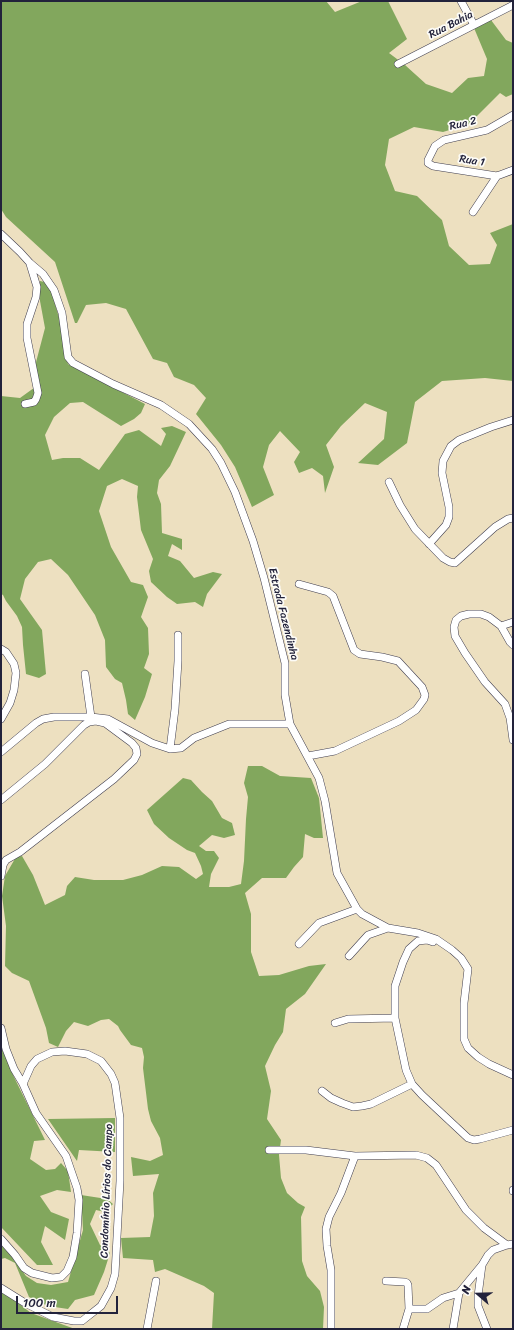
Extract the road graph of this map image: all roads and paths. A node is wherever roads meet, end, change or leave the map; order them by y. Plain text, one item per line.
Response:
1 (461, 1) edge
2 (513, 5) edge
3 (474, 25) junction
4 (398, 64) dead end
5 (513, 115) edge
6 (428, 163) joint
7 (513, 170) edge
8 (497, 176) junction
9 (473, 212) dead end
10 (1, 234) edge
11 (30, 263) junction
12 (25, 404) dead end
13 (513, 420) edge
14 (389, 482) dead end
15 (513, 518) edge
16 (429, 544) junction
17 (299, 584) dead end
18 (513, 622) edge
19 (501, 626) junction
20 (178, 635) dead end
21 (513, 645) edge
22 (1, 649) edge
23 (85, 674) dead end
24 (91, 717) junction
25 (1, 719) edge
26 (290, 724) junction
27 (513, 740) edge
28 (170, 749) junction
29 (1, 752) edge
30 (308, 756) junction
31 (1, 800) edge
32 (1, 876) edge
33 (356, 909) junction
34 (388, 928) junction
35 (298, 944) dead end
36 (349, 956) dead end
37 (461, 958) junction
38 (395, 1018) junction
39 (335, 1023) dead end
40 (1, 1028) edge
41 (513, 1075) edge
42 (23, 1084) junction
43 (412, 1084) junction
44 (322, 1091) dead end
45 (513, 1130) edge
46 (269, 1150) dead end
47 (355, 1156) junction
48 (1, 1239) edge
49 (510, 1244) edge
50 (482, 1265) junction
51 (386, 1280) dead end
52 (156, 1281) dead end
53 (1, 1288) edge
54 (459, 1293) junction
55 (409, 1308) junction
56 (147, 1329) edge
57 (331, 1329) edge
58 (404, 1329) edge
59 (452, 1329) edge
60 (487, 1329) edge

1 - 3 street
2 - 3 street, Rua Bahia
3 - 4 street, Rua Bahia
5 - 6 street, Rua 2
6 - 8 street, Rua 1
7 - 8 street, Rua 1
8 - 9 street
10 - 11 street, Estrada Fazendinha
11 - 12 street
11 - 26 street, Estrada Fazendinha
13 - 16 street
14 - 16 street
15 - 16 street
17 - 30 street
18 - 19 street
19 - 21 street
19 - 27 street
20 - 28 street
22 - 25 street
23 - 24 street
24 - 28 street
24 - 29 street
26 - 28 street
26 - 30 street, Estrada Fazendinha
30 - 33 street, Estrada Fazendinha
31 - 32 street
33 - 34 street, Estrada Fazendinha
33 - 35 street
34 - 36 street
34 - 37 street, Estrada Fazendinha
37 - 38 street
37 - 41 street
38 - 39 street
38 - 43 street
40 - 42 street
42 - 48 street
42 - 53 street, Condomínio Lírios do Campo
43 - 44 street
43 - 45 street
46 - 47 street
47 - 49 street
47 - 57 street
49 - 50 street
50 - 54 street
50 - 60 street
51 - 55 street
52 - 56 street
54 - 55 street
54 - 59 street
55 - 58 street

